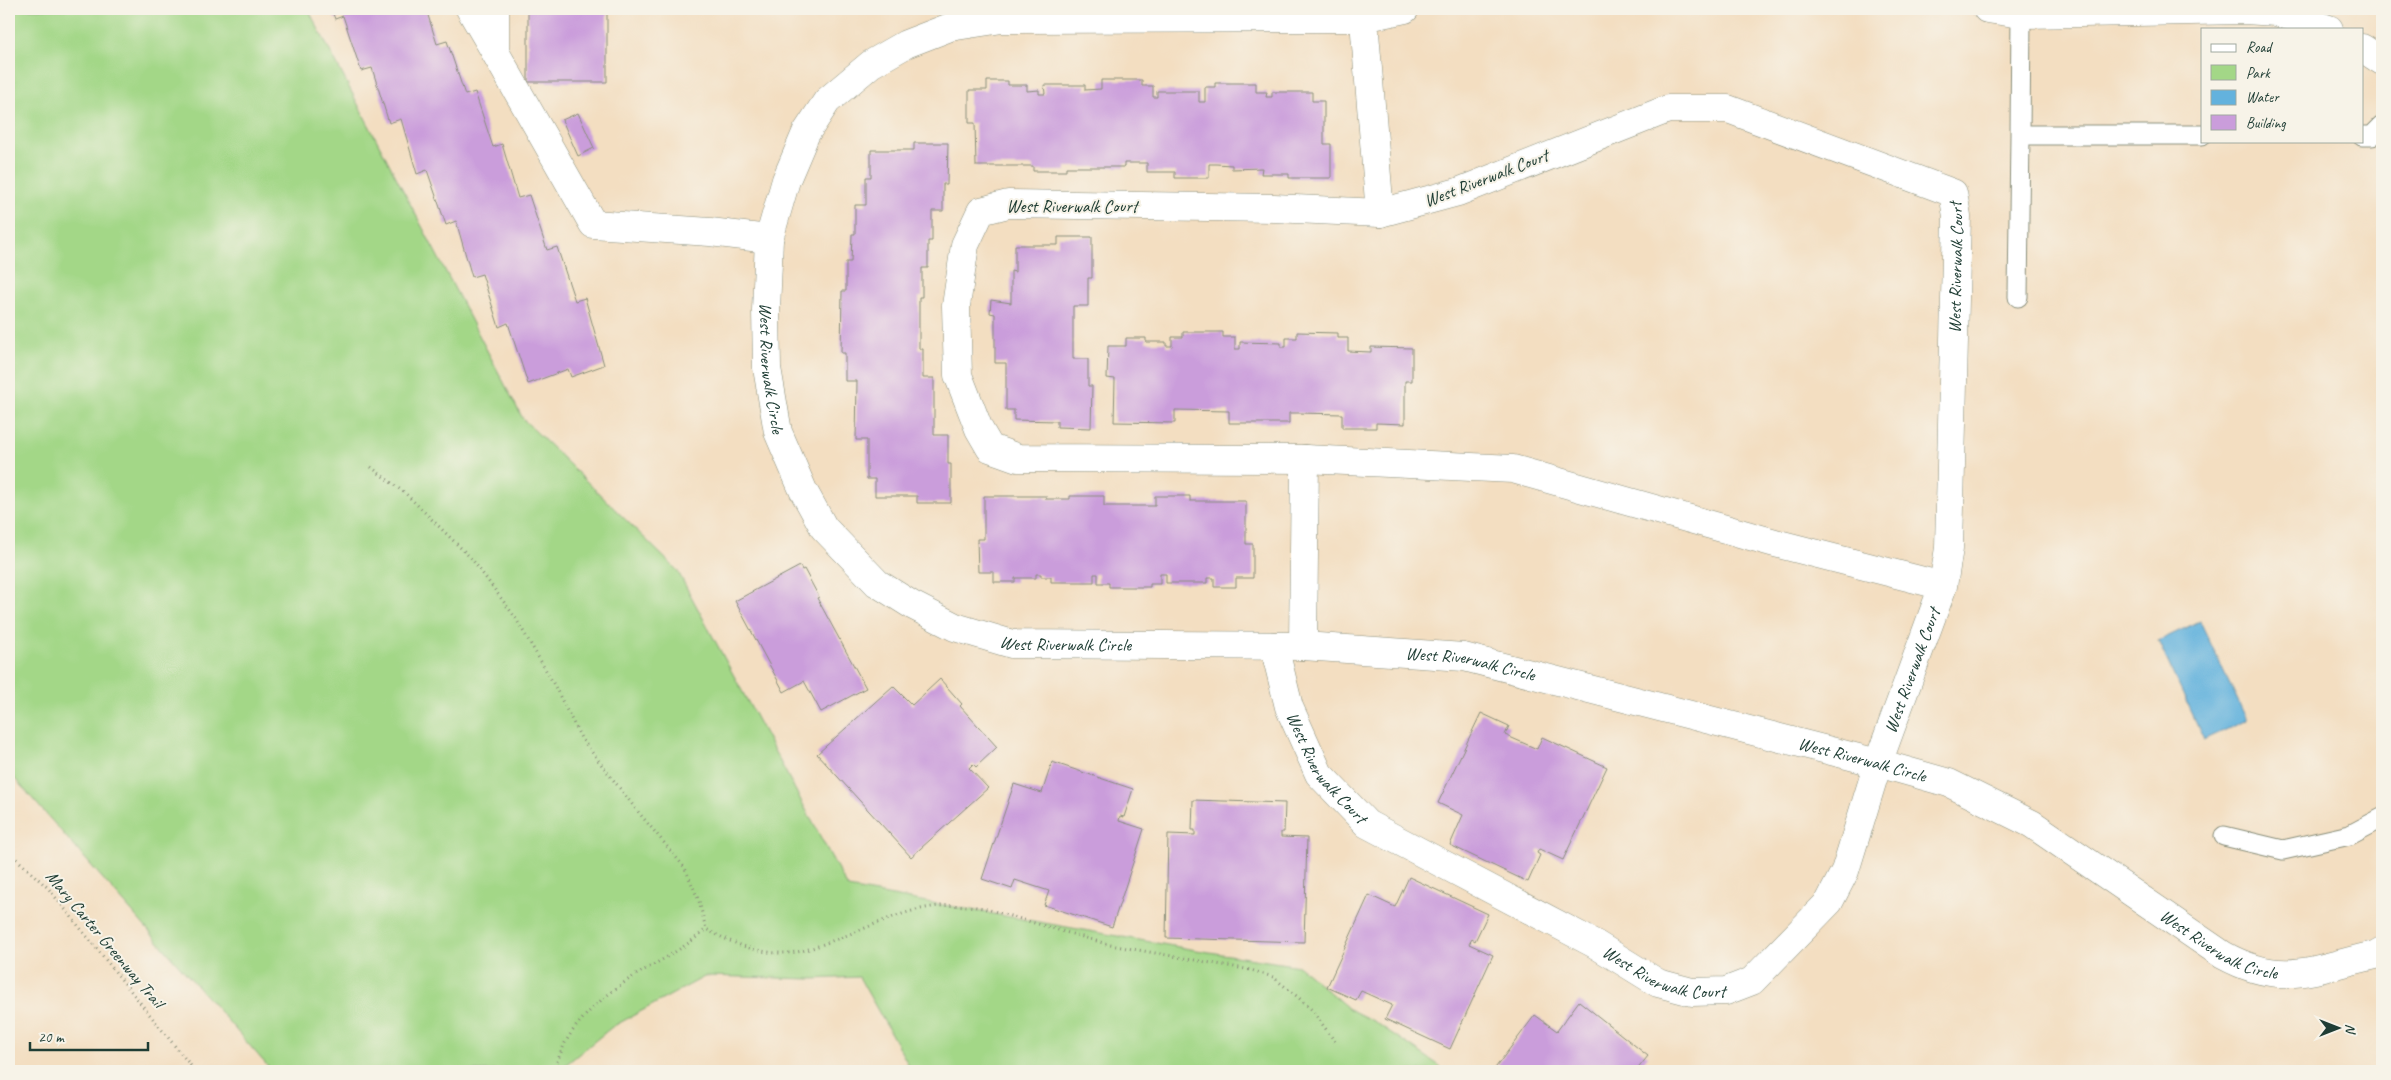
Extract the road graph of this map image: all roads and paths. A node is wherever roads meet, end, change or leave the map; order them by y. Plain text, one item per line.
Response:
1 (470, 9) edge
2 (495, 9) edge
3 (1405, 9) edge
4 (1987, 9) edge
5 (1363, 14) edge
6 (2020, 14) junction
7 (2326, 28) edge
8 (2364, 49) edge
9 (495, 52) junction
10 (2382, 62) edge
11 (2382, 126) edge
12 (2020, 135) junction
13 (2201, 135) edge
14 (2364, 136) edge
15 (1380, 213) junction
16 (769, 238) junction
17 (2018, 297) dead end
18 (1305, 459) junction
19 (371, 467) dead end
20 (1942, 586) junction
21 (1274, 646) junction
22 (1303, 646) junction
23 (1878, 762) junction
24 (2382, 818) edge
25 (2224, 836) dead end
26 (9, 852) edge
27 (706, 929) junction
28 (2380, 959) edge
29 (1336, 1043) dead end
30 (195, 1071) edge
31 (553, 1071) edge

1 - 9 street
2 - 9 street
3 - 5 street, West Riverwalk Circle
4 - 6 street
5 - 15 street
5 - 16 street, West Riverwalk Circle
6 - 7 street
6 - 12 lane
8 - 10 street
9 - 16 street
11 - 14 lane
12 - 13 lane
12 - 17 lane
15 - 18 street, West Riverwalk Court
15 - 20 street, West Riverwalk Court
16 - 21 street, West Riverwalk Circle
18 - 20 street, West Riverwalk Court
18 - 22 street
19 - 27 path
20 - 23 street, West Riverwalk Court
21 - 22 street, West Riverwalk Circle
21 - 23 street, West Riverwalk Court
22 - 23 street, West Riverwalk Circle
23 - 28 street, West Riverwalk Circle
24 - 25 lane
26 - 30 path, Mary Carter Greenway Trail
27 - 29 path
27 - 31 path

